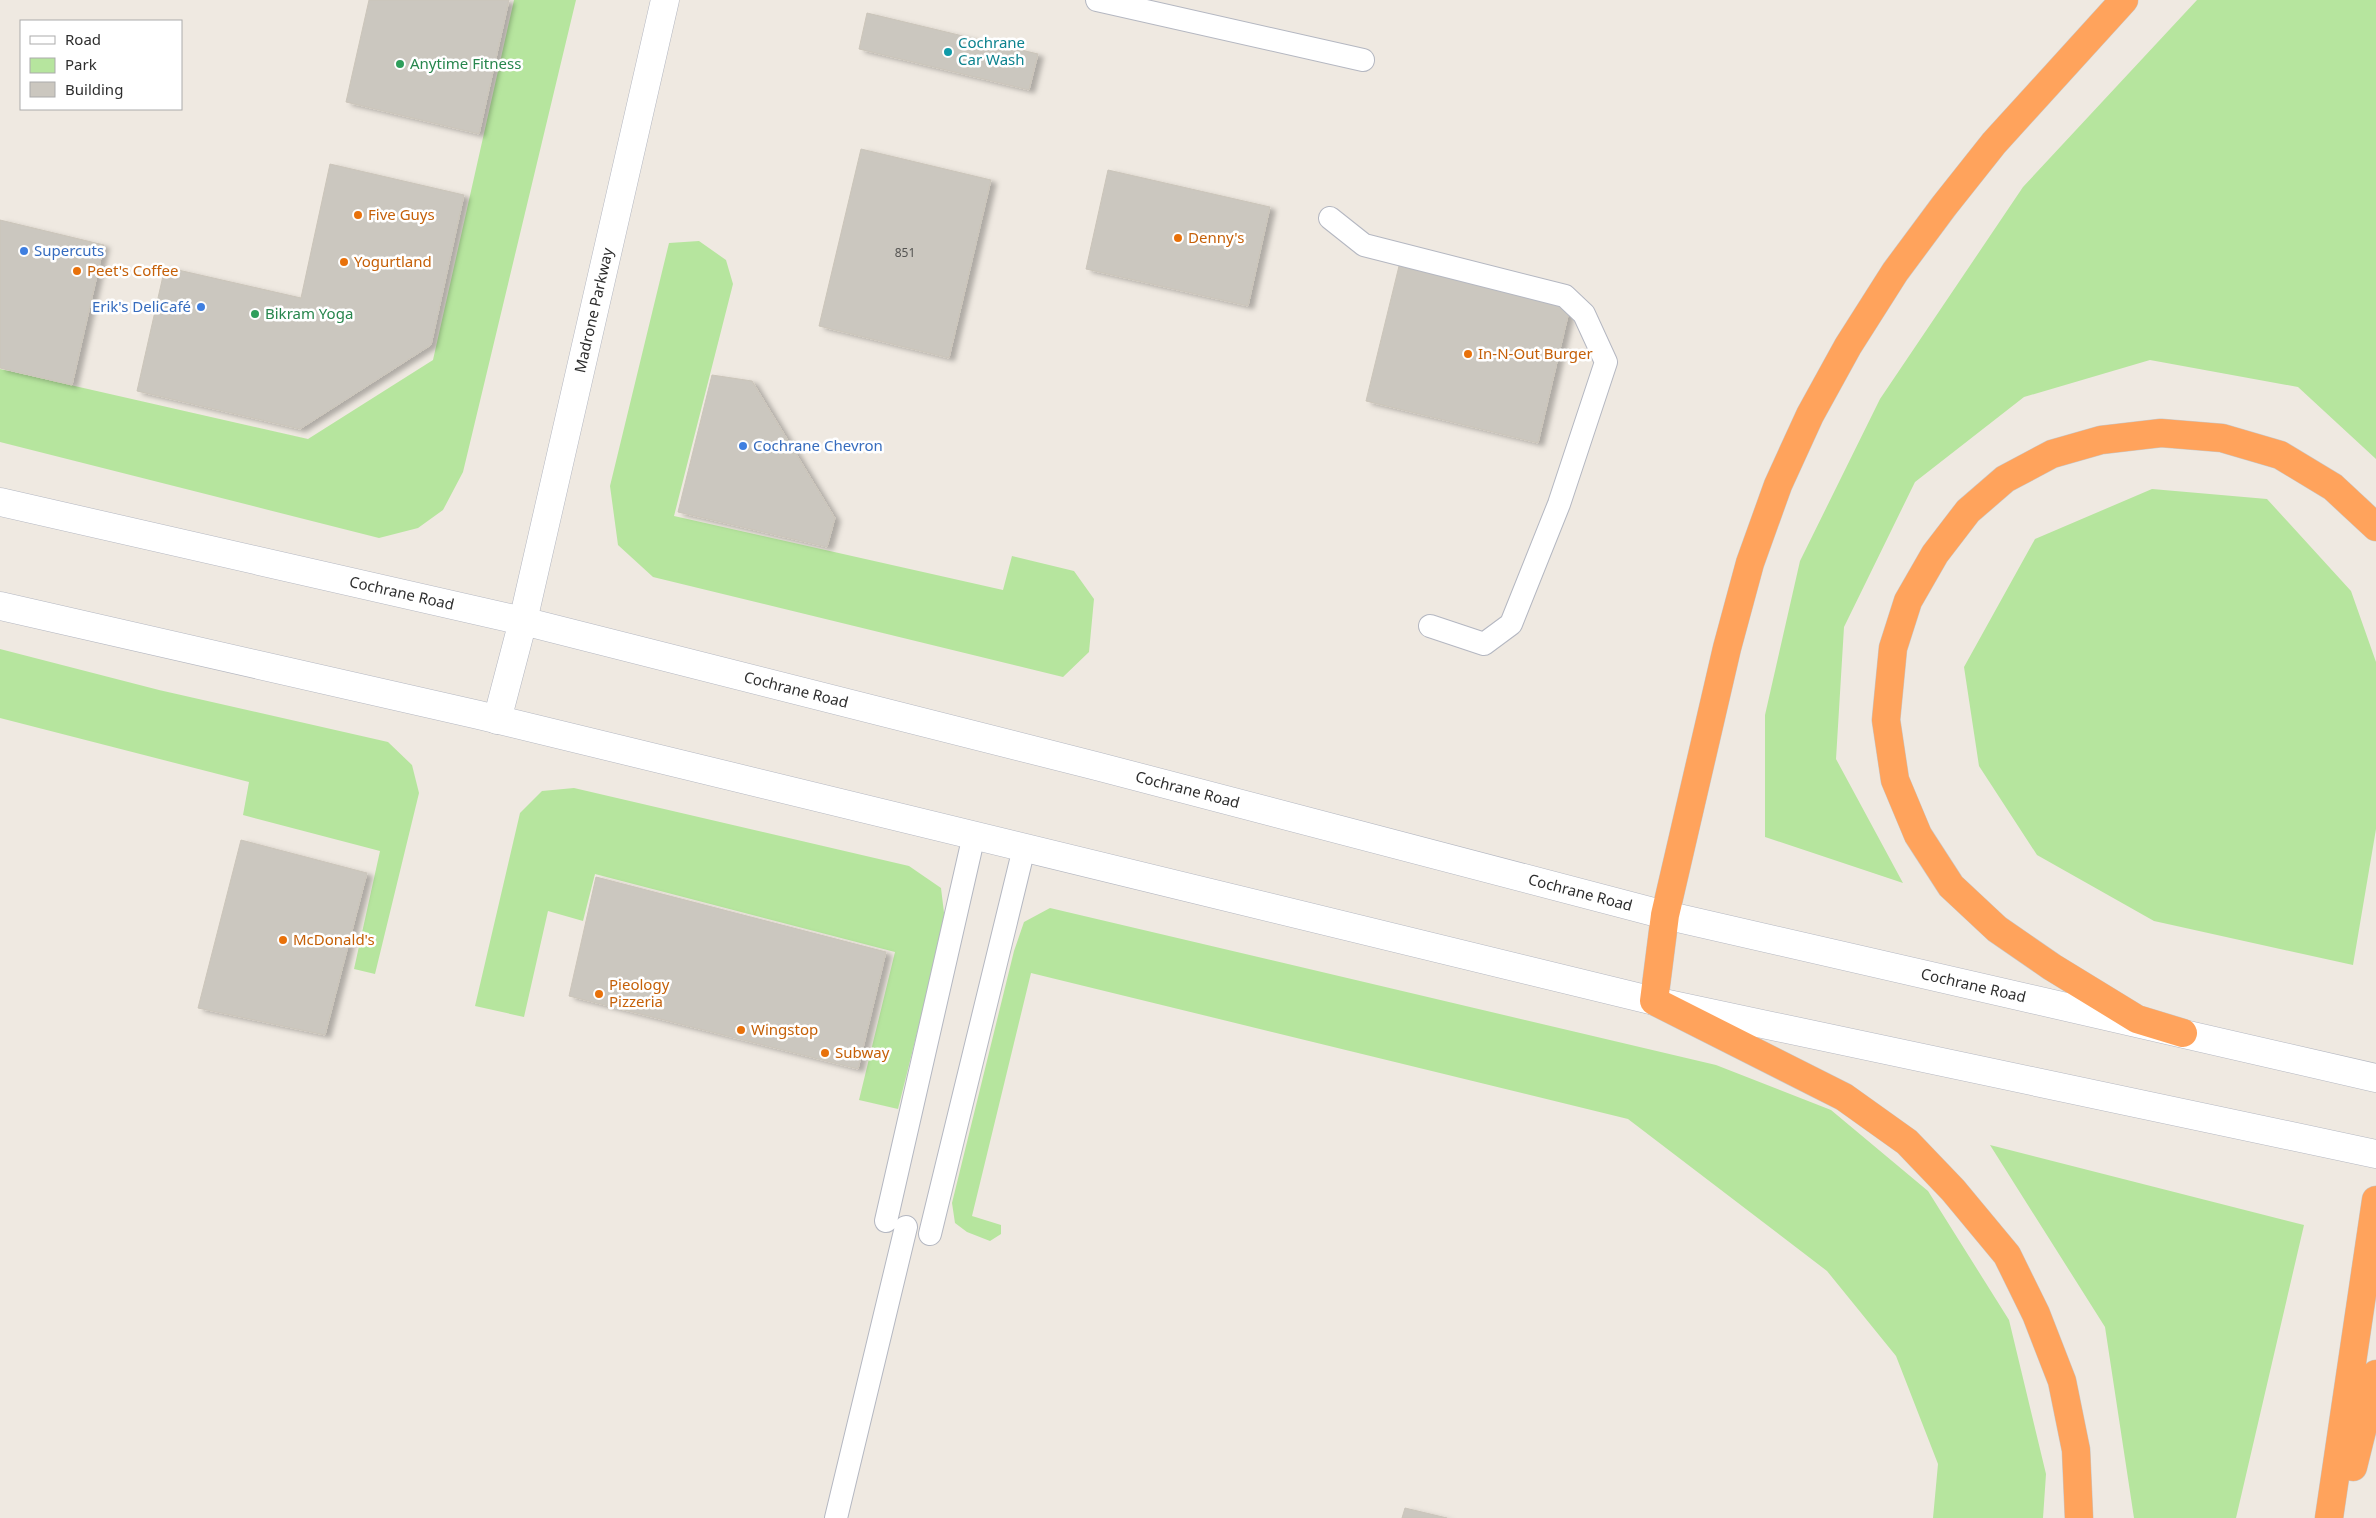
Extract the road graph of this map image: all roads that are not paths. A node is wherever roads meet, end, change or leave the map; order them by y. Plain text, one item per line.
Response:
1 (665, 0) edge
2 (1097, 0) edge
3 (2124, 0) edge
4 (1363, 60) dead end
5 (1330, 218) dead end
6 (0, 502) edge
7 (2376, 527) edge
8 (0, 606) edge
9 (523, 621) junction
10 (1430, 626) dead end
11 (497, 720) junction
12 (974, 835) junction
13 (1024, 848) junction
14 (1664, 914) junction
15 (1654, 1002) junction
16 (2183, 1033) junction
17 (2376, 1078) edge
18 (2376, 1154) edge
19 (2376, 1200) edge
20 (930, 1234) dead end
21 (2376, 1374) edge
22 (836, 1518) edge
23 (2079, 1518) edge
24 (2329, 1518) edge
25 (2340, 1518) edge

1 - 9 main road, Madrone Parkway
2 - 4 lane
3 - 14 highway
5 - 10 lane
6 - 9 main road, Cochrane Road
7 - 16 highway
8 - 11 main road
9 - 11 main road, Madrone Parkway
9 - 14 main road, Cochrane Road
11 - 12 main road
12 - 13 main road
12 - 22 lane
13 - 15 main road
13 - 20 lane
14 - 15 highway
14 - 16 main road, Cochrane Road
15 - 18 main road
15 - 23 highway
16 - 17 main road, Cochrane Road
19 - 24 highway
21 - 25 highway

